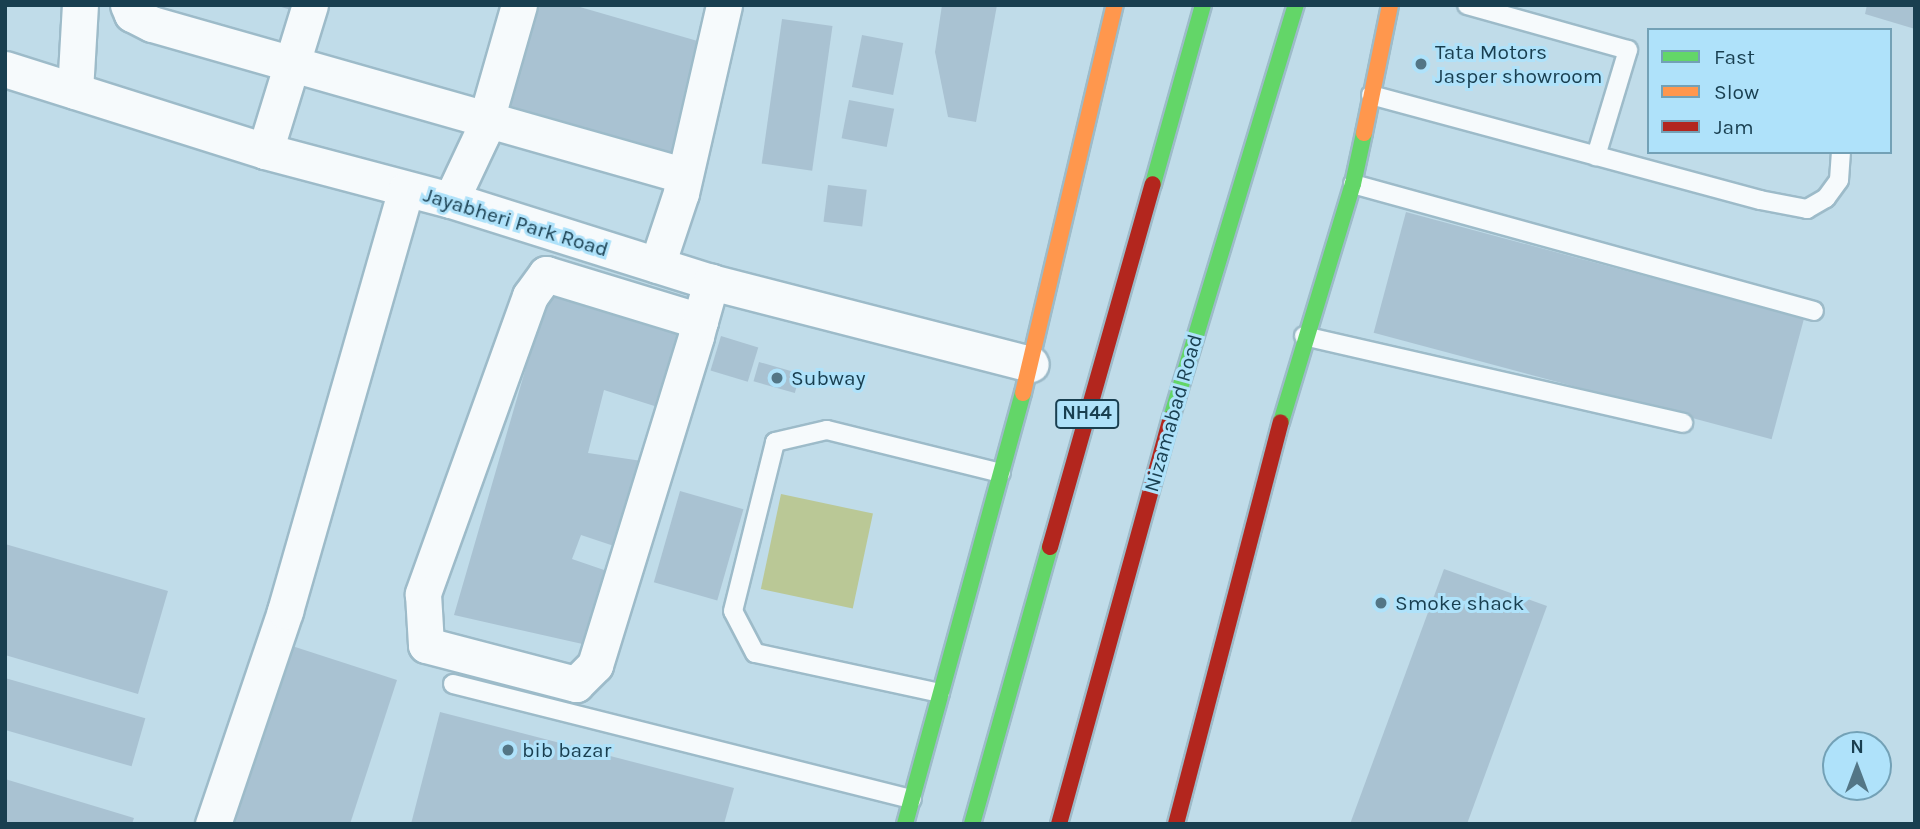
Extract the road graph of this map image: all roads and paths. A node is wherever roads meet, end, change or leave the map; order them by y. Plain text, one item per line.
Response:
1 (80, 5) edge
2 (128, 5) edge
3 (310, 5) edge
4 (519, 5) edge
5 (724, 5) edge
6 (1115, 5) edge
7 (1203, 5) edge
8 (1296, 5) edge
9 (1390, 5) edge
10 (1467, 5) edge
11 (293, 62) junction
12 (5, 69) edge
13 (75, 91) junction
14 (1371, 95) junction
15 (485, 115) junction
16 (265, 150) junction
17 (1841, 154) edge
18 (1596, 156) junction
19 (682, 175) junction
20 (1353, 184) junction
21 (406, 190) junction
22 (451, 200) junction
23 (657, 265) junction
24 (711, 282) junction
25 (1814, 312) dead end
26 (700, 321) junction
27 (1304, 336) junction
28 (1031, 364) junction
29 (1683, 423) dead end
30 (1000, 473) junction
31 (453, 684) dead end
32 (940, 693) junction
33 (912, 799) junction
34 (213, 824) edge
35 (905, 824) edge
36 (972, 824) edge
37 (1059, 824) edge
38 (1175, 824) edge

1 - 13 street
2 - 11 street
3 - 11 street
4 - 15 street
5 - 19 street
6 - 28 main road
7 - 36 main road, NH44
8 - 37 main road, Nizamabad Road
9 - 14 main road
10 - 18 lane
11 - 15 street
11 - 16 street
12 - 13 street, Jayabheri Park Road
13 - 16 street, Jayabheri Park Road
14 - 18 lane
14 - 20 main road
15 - 19 street
15 - 22 street
16 - 21 street, Jayabheri Park Road
17 - 18 lane
19 - 23 street
20 - 25 lane
20 - 27 main road
21 - 22 street, Jayabheri Park Road
21 - 34 street
22 - 23 street, Jayabheri Park Road
23 - 24 street, Jayabheri Park Road
24 - 26 street
24 - 28 street, Jayabheri Park Road
26 - 26 street
27 - 29 lane
27 - 38 main road
28 - 30 main road
30 - 32 main road
30 - 32 lane
31 - 33 lane
32 - 33 main road
33 - 35 main road

